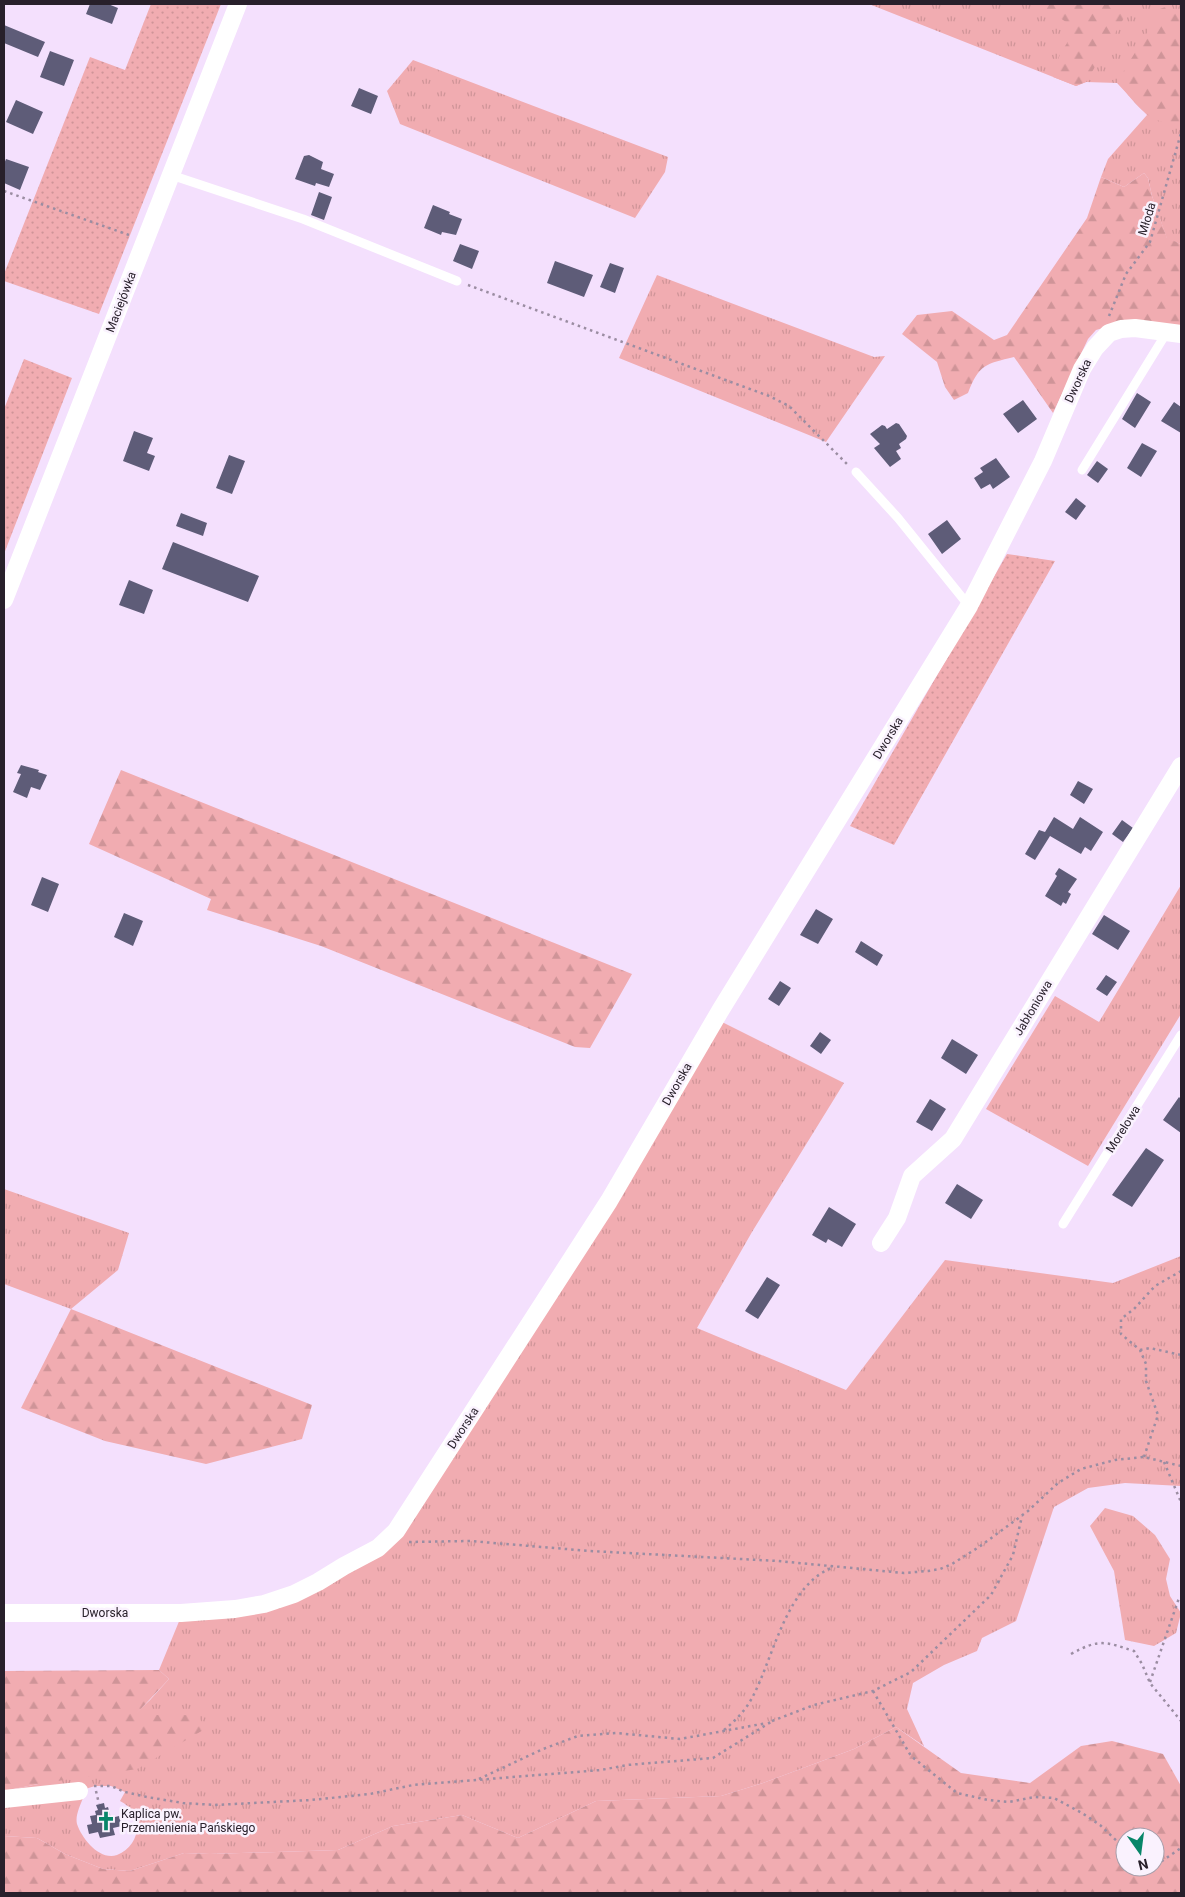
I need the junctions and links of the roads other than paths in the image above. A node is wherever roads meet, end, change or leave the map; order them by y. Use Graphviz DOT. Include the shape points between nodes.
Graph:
graph roads {
  1 [pos="238,4"];
  2 [pos="171,174"];
  3 [pos="457,281"];
  4 [pos="1174,333"];
  5 [pos="1082,470"];
  6 [pos="856,472"];
  7 [pos="4,600"];
  8 [pos="969,606"];
  9 [pos="1181,766"];
  10 [pos="1181,1034"];
  11 [pos="1064,1224"];
  12 [pos="881,1244"];
  13 [pos="4,1613"];
  14 [pos="87,1789"];
  15 [pos="4,1799"];
  1 -- 2 [label="street, Maciejówka"];
  2 -- 3 [label="lane" via="304,219"];
  2 -- 7 [label="street, Maciejówka"];
  4 -- 5 [label="lane"];
  4 -- 8 [label="street, Dworska" via="1135,328 1109,333 1095,348 1082,370 1043,461"];
  6 -- 8 [label="lane"];
  8 -- 13 [label="street, Dworska" via="720,1011 609,1201 396,1531 378,1548 318,1582 264,1604 181,1614"];
  9 -- 12 [label="street, Jabłoniowa" via="953,1139 912,1176 897,1218"];
  10 -- 11 [label="lane, Morelowa"];
  14 -- 15 [label="street"];
}
